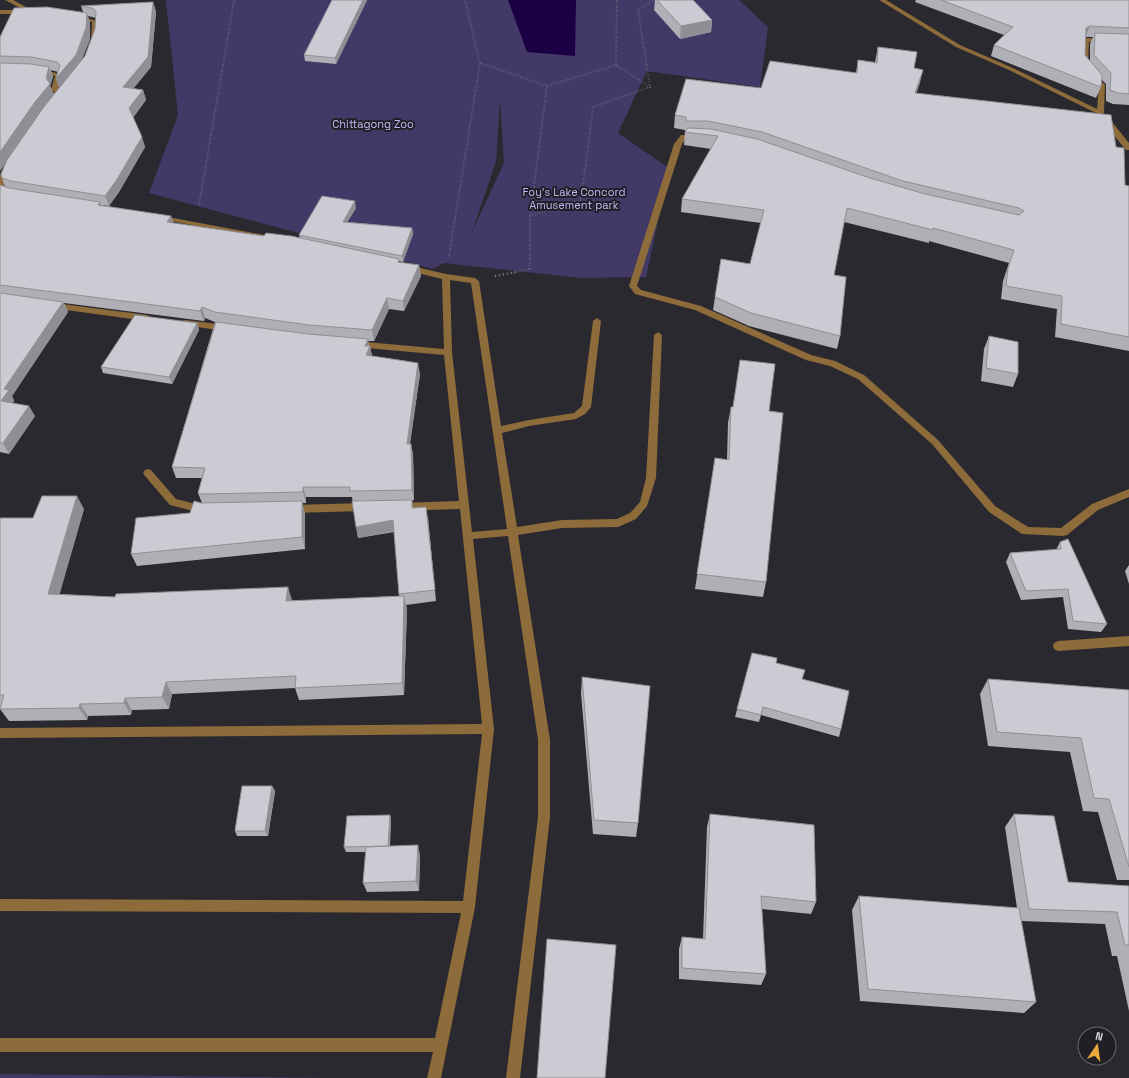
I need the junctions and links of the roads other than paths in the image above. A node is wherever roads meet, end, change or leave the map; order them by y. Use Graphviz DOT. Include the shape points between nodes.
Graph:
graph roads {
  1 [pos="8,0"];
  2 [pos="882,0"];
  3 [pos="0,12"];
  4 [pos="71,18"];
  5 [pos="1129,42"];
  6 [pos="89,52"];
  7 [pos="28,71"];
  8 [pos="61,95"];
  9 [pos="1100,113"];
  10 [pos="706,137"];
  11 [pos="1129,148"];
  12 [pos="10,164"];
  13 [pos="0,198"];
  14 [pos="150,215"];
  15 [pos="279,240"];
  16 [pos="400,266"];
  17 [pos="446,276"];
  18 [pos="48,306"];
  19 [pos="158,320"];
  20 [pos="597,321"];
  21 [pos="174,322"];
  22 [pos="237,330"];
  23 [pos="658,335"];
  24 [pos="348,343"];
  25 [pos="448,352"];
  26 [pos="497,431"];
  27 [pos="148,473"];
  28 [pos="1129,493"];
  29 [pos="465,505"];
  30 [pos="284,509"];
  31 [pos="214,510"];
  32 [pos="512,532"];
  33 [pos="468,536"];
  34 [pos="1129,641"];
  35 [pos="1058,646"];
  36 [pos="488,729"];
  37 [pos="0,733"];
  38 [pos="0,905"];
  39 [pos="469,907"];
  40 [pos="0,1044"];
  41 [pos="441,1045"];
  42 [pos="434,1078"];
  43 [pos="513,1078"];
  1 -- 3 [label="street" via="36,12"];
  2 -- 9 [label="street" via="958,46"];
  4 -- 6 [label="street" via="94,21 94,39"];
  5 -- 9 [label="street" via="1086,40 1085,66 1102,85"];
  7 -- 8 [label="street" via="59,75 54,89"];
  9 -- 11 [label="street"];
  10 -- 28 [label="street" via="684,137 678,144 633,286 638,292 698,308 809,358 832,363 861,377 935,442 992,509 1026,531 1063,532 1094,507"];
  12 -- 13 [label="street" via="0,184 2,191 18,196"];
  14 -- 15 [label="street"];
  16 -- 17 [label="street"];
  17 -- 25 [label="street"];
  17 -- 26 [label="street" via="475,281"];
  18 -- 19 [label="street"];
  20 -- 26 [label="street" via="586,406 582,412 576,416"];
  21 -- 22 [label="street"];
  23 -- 32 [label="street" via="651,478 644,503 633,516 618,522 562,524"];
  24 -- 25 [label="street"];
  25 -- 29 [label="street"];
  26 -- 32 [label="street"];
  27 -- 31 [label="street" via="173,502"];
  29 -- 30 [label="street"];
  29 -- 33 [label="street"];
  32 -- 33 [label="street"];
  32 -- 43 [label="street" via="544,740 544,816"];
  33 -- 36 [label="street"];
  34 -- 35 [label="street"];
  36 -- 37 [label="street"];
  36 -- 39 [label="street"];
  38 -- 39 [label="street"];
  39 -- 41 [label="street"];
  40 -- 41 [label="street"];
  41 -- 42 [label="street"];
}
